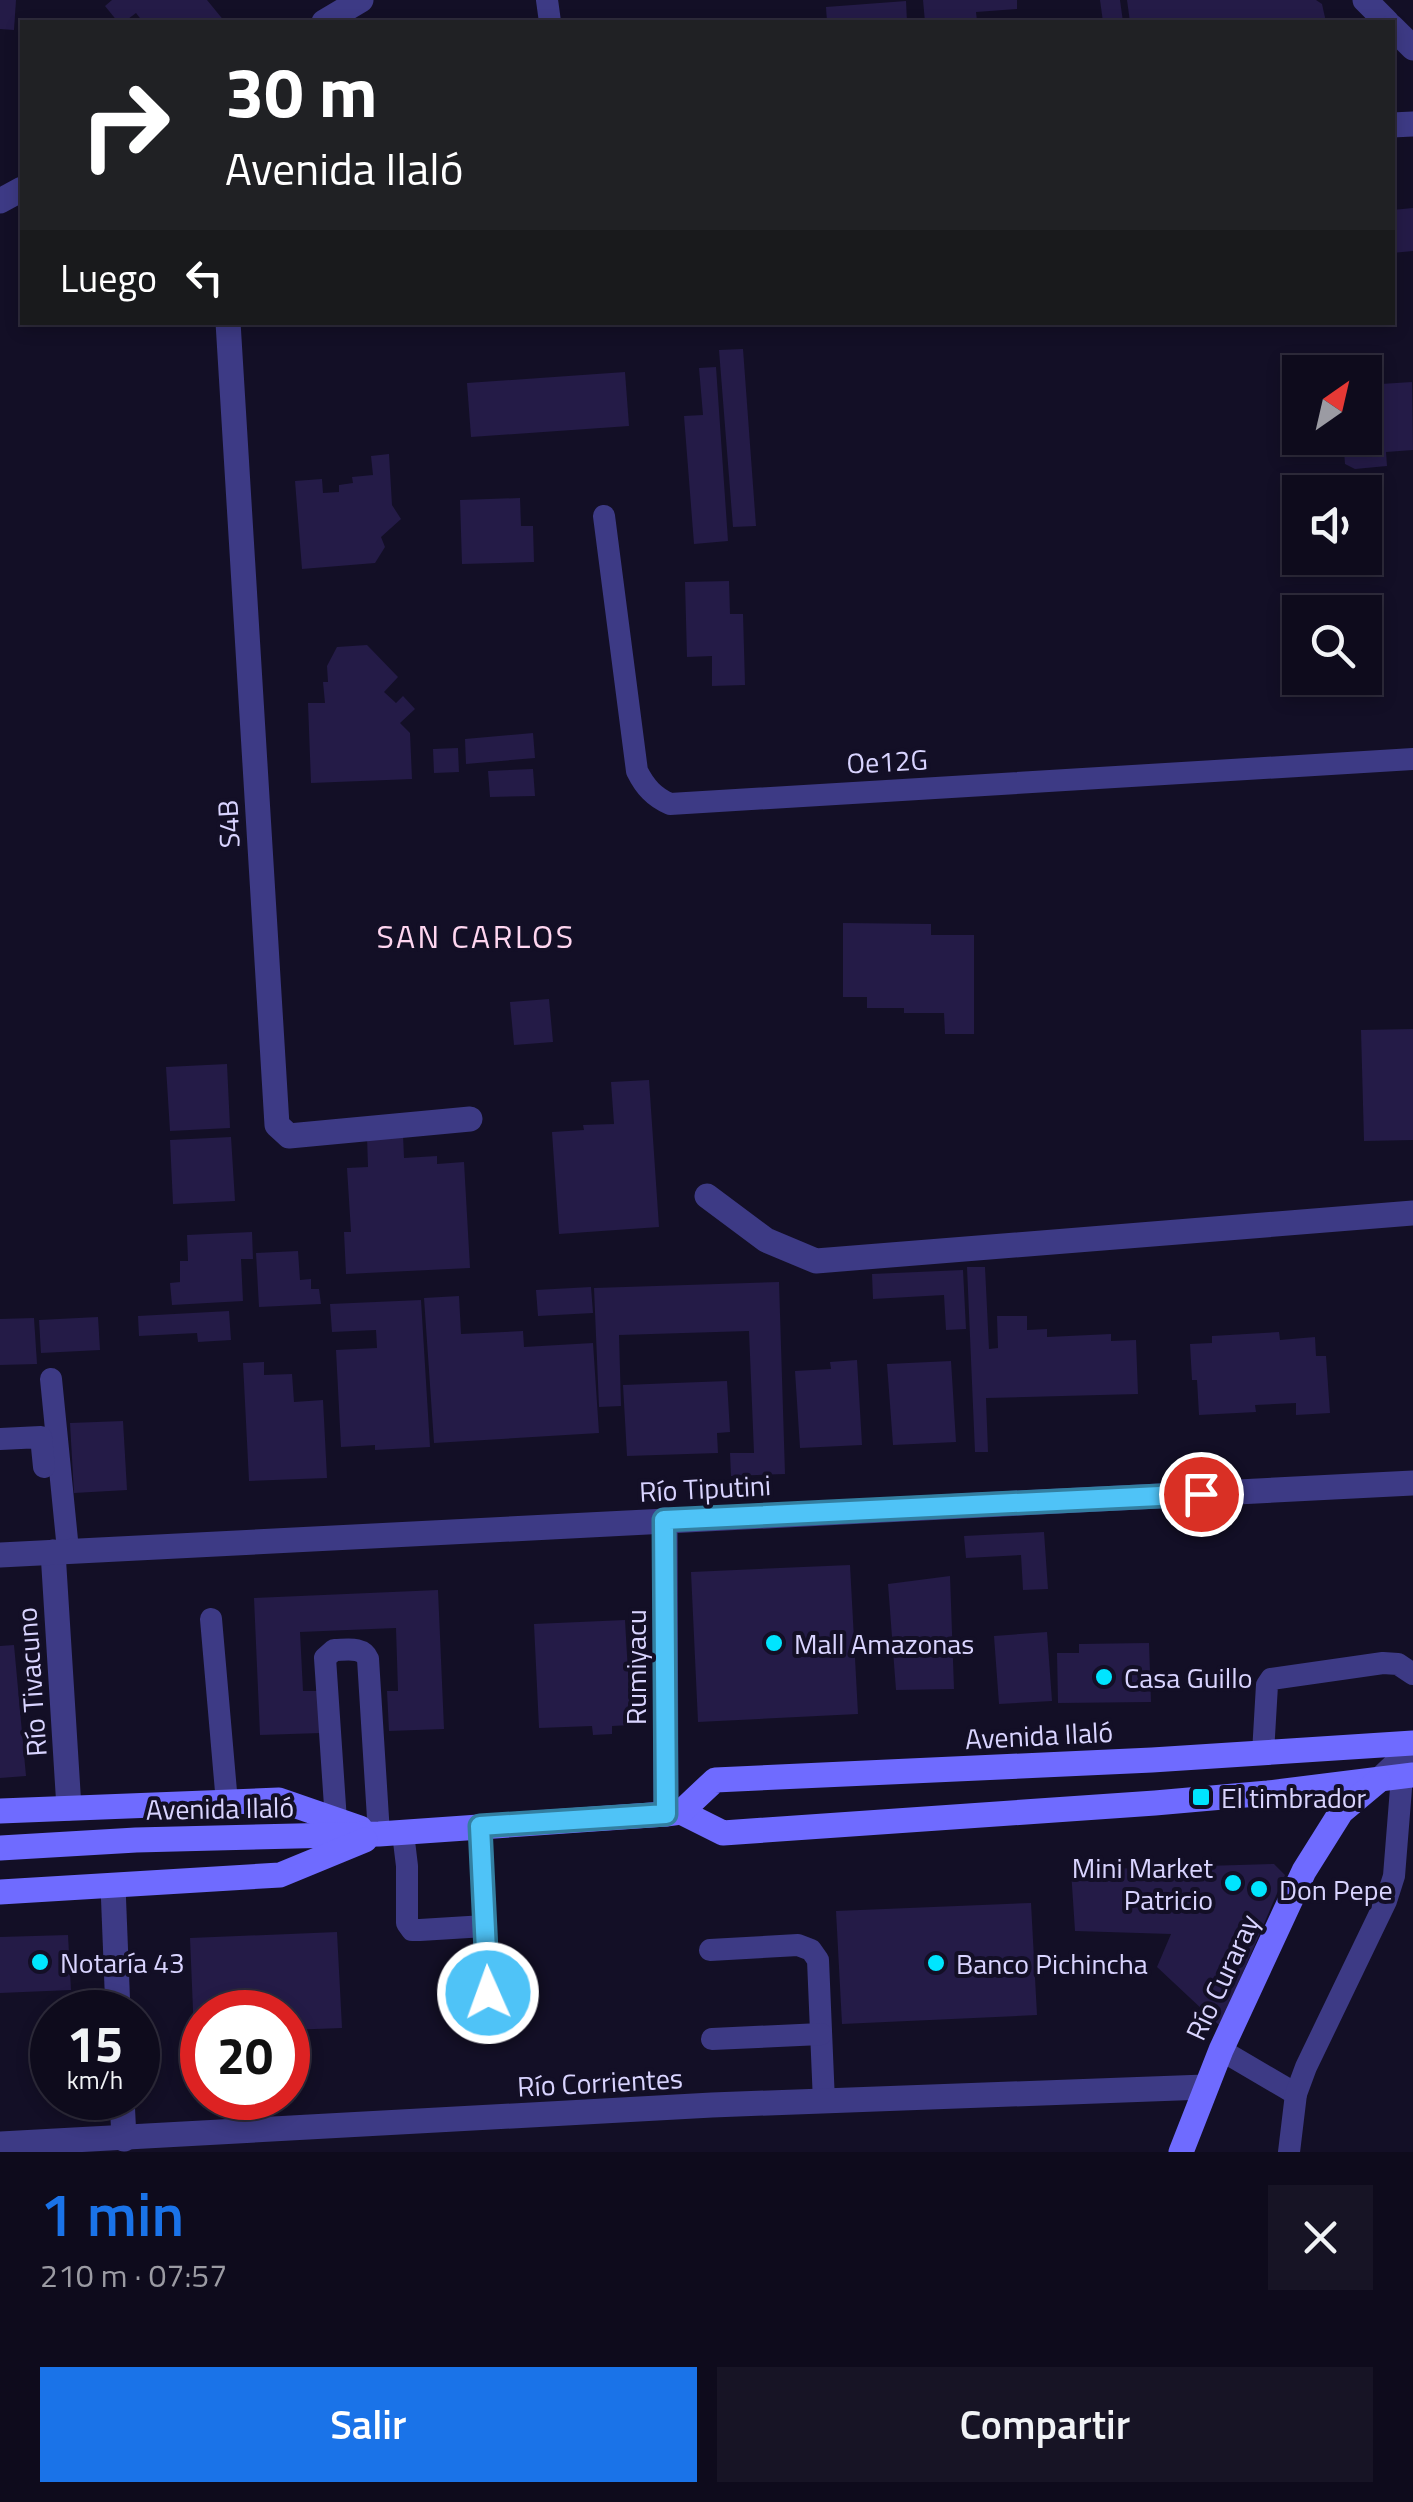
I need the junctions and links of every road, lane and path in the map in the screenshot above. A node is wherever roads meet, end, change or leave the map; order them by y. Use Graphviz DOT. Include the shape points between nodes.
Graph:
graph roads {
  1 [pos="361,0"];
  2 [pos="1365,0"];
  3 [pos="327,20"];
  4 [pos="1385,20"];
  5 [pos="1395,30"];
  6 [pos="1413,48"];
  7 [pos="228,325"];
  8 [pos="604,516"];
  9 [pos="1413,759"];
  10 [pos="470,1119"];
  11 [pos="708,1196"];
  12 [pos="1413,1213"];
  13 [pos="51,1378"];
  14 [pos="0,1439"];
  15 [pos="1413,1483"];
  16 [pos="664,1520"];
  17 [pos="61,1551"];
  18 [pos="0,1555"];
  19 [pos="211,1619"];
  20 [pos="1413,1674"];
  21 [pos="1413,1745"];
  22 [pos="1263,1753"];
  23 [pos="1398,1777"];
  24 [pos="227,1802"];
  25 [pos="69,1808"];
  26 [pos="0,1812"];
  27 [pos="673,1813"];
  28 [pos="336,1820"];
  29 [pos="480,1826"];
  30 [pos="391,1833"];
  31 [pos="0,1848"];
  32 [pos="113,1886"];
  33 [pos="0,1892"];
  34 [pos="485,1926"];
  35 [pos="710,1950"];
  36 [pos="117,1990"];
  37 [pos="488,1993"];
  38 [pos="820,2034"];
  39 [pos="712,2038"];
  40 [pos="1221,2050"];
  41 [pos="1205,2087"];
  42 [pos="1296,2094"];
  43 [pos="824,2102"];
  44 [pos="123,2120"];
  45 [pos="124,2139"];
  46 [pos="0,2144"];
  47 [pos="1181,2152"];
  48 [pos="1289,2152"];
  1 -- 3 [label="street"];
  2 -- 4 [label="street"];
  5 -- 6 [label="street"];
  7 -- 10 [label="street, S4B" via="278,1125 289,1136"];
  8 -- 9 [label="lane, Oe12G" via="638,771 670,804"];
  11 -- 12 [label="street" via="766,1240 816,1261"];
  13 -- 17 [label="lane"];
  14 -- 17 [label="lane" via="42,1437"];
  15 -- 16 [label="street, Río Tiputini"];
  16 -- 17 [label="street, Río Tiputini"];
  16 -- 27 [label="street, Rumiyacu"];
  17 -- 18 [label="street, Río Tiputini"];
  17 -- 25 [label="street, Río Tivacuno"];
  19 -- 24 [label="lane"];
  20 -- 22 [label="lane" via="1383,1662 1271,1679"];
  21 -- 22 [label="main road, Avenida Ilaló"];
  21 -- 23 [label="street, Río Curaray"];
  22 -- 27 [label="main road, Avenida Ilaló" via="715,1780"];
  23 -- 27 [label="main road, Avenida Ilaló" via="724,1834"];
  23 -- 40 [label="main road, Río Curaray" via="1341,1812 1304,1871"];
  23 -- 42 [label="lane" via="1394,1876 1386,1901"];
  24 -- 25 [label="main road"];
  24 -- 28 [label="main road" via="279,1800"];
  25 -- 26 [label="main road"];
  27 -- 29 [label="main road, Avenida Ilaló"];
  28 -- 30 [label="main road"];
  28 -- 30 [label="lane" via="326,1658 334,1650 359,1650 368,1660"];
  29 -- 30 [label="main road, Avenida Ilaló"];
  29 -- 34 [label="lane"];
  30 -- 31 [label="main road, Avenida Ilaló"];
  30 -- 32 [label="main road" via="280,1875"];
  30 -- 34 [label="lane" via="407,1866 410,1927"];
  32 -- 33 [label="main road"];
  32 -- 36 [label="street"];
  34 -- 37 [label="lane"];
  35 -- 38 [label="lane" via="811,1950 818,1960"];
  38 -- 39 [label="lane"];
  38 -- 43 [label="lane"];
  40 -- 41 [label="main road, Río Curaray"];
  40 -- 42 [label="lane"];
  41 -- 43 [label="street, Río Corrientes"];
  41 -- 47 [label="main road, Río Curaray"];
  42 -- 48 [label="lane"];
  43 -- 45 [label="street, Río Corrientes"];
  44 -- 45 [label="street"];
  45 -- 46 [label="street, Río Corrientes"];
}
